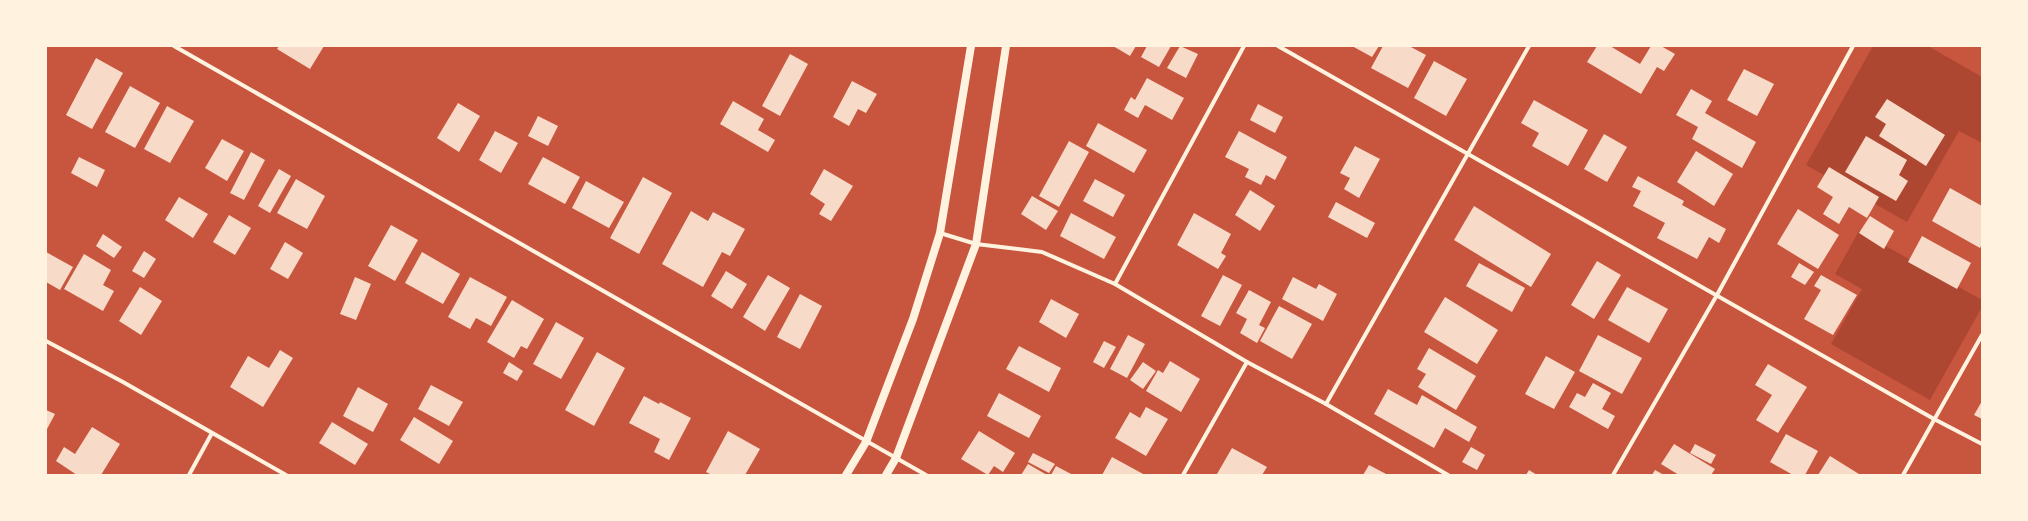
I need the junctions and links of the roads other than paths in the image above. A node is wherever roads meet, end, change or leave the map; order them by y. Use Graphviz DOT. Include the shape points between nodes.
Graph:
graph roads {
  1 [pos="174,46"];
  2 [pos="971,46"];
  3 [pos="1006,46"];
  4 [pos="1244,46"];
  5 [pos="1278,46"];
  6 [pos="1529,46"];
  7 [pos="1853,46"];
  8 [pos="1467,155"];
  9 [pos="940,233"];
  10 [pos="976,244"];
  11 [pos="1115,284"];
  12 [pos="1717,295"];
  13 [pos="1982,335"];
  14 [pos="46,341"];
  15 [pos="1246,362"];
  16 [pos="1326,404"];
  17 [pos="1934,419"];
  18 [pos="212,433"];
  19 [pos="866,442"];
  20 [pos="1982,444"];
  21 [pos="896,458"];
  22 [pos="189,475"];
  23 [pos="286,475"];
  24 [pos="846,475"];
  25 [pos="886,475"];
  26 [pos="926,475"];
  27 [pos="1183,475"];
  28 [pos="1448,475"];
  29 [pos="1613,475"];
  30 [pos="1903,475"];
  1 -- 19 [label="street"];
  2 -- 9 [label="main road"];
  3 -- 10 [label="main road"];
  4 -- 11 [label="street"];
  5 -- 8 [label="street"];
  6 -- 8 [label="street"];
  7 -- 12 [label="street"];
  8 -- 12 [label="street"];
  8 -- 16 [label="street"];
  9 -- 10 [label="street"];
  9 -- 19 [label="main road" via="913,319"];
  10 -- 11 [label="street" via="1042,252"];
  10 -- 21 [label="main road"];
  11 -- 15 [label="street"];
  12 -- 17 [label="street"];
  12 -- 29 [label="street"];
  13 -- 17 [label="street"];
  14 -- 18 [label="street"];
  15 -- 16 [label="street"];
  15 -- 27 [label="street"];
  16 -- 28 [label="street"];
  17 -- 20 [label="street"];
  17 -- 30 [label="street"];
  18 -- 22 [label="street"];
  18 -- 23 [label="street"];
  19 -- 21 [label="street"];
  19 -- 24 [label="main road"];
  21 -- 25 [label="main road"];
  21 -- 26 [label="street"];
}
